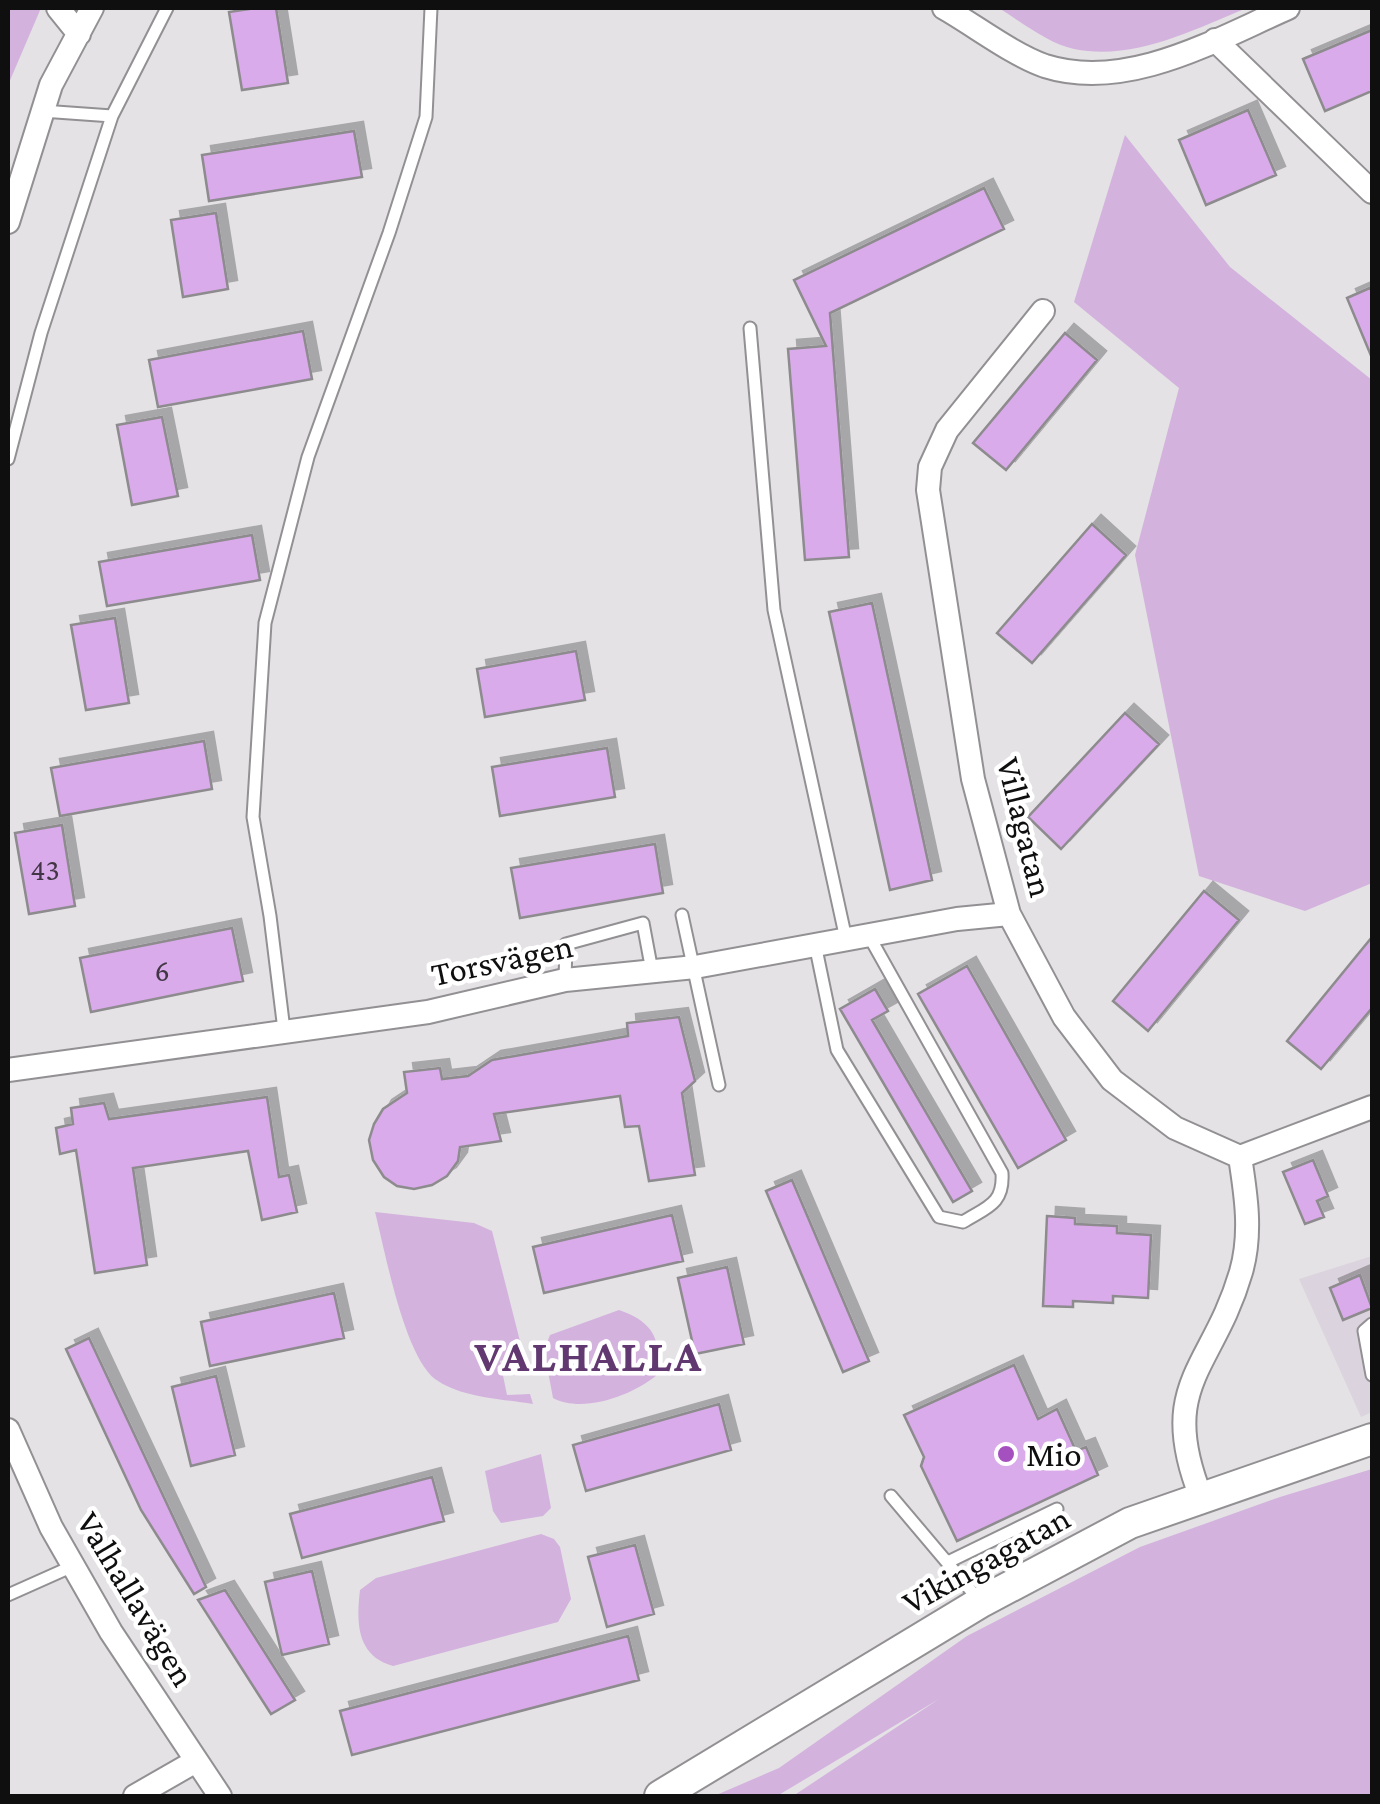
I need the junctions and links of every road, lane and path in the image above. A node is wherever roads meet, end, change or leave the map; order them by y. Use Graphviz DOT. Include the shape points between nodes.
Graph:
graph roads {
  1 [pos="58,8"];
  2 [pos="92,8"];
  3 [pos="167,8"];
  4 [pos="431,8"];
  5 [pos="944,8"];
  6 [pos="1288,8"];
  7 [pos="79,34"];
  8 [pos="1215,40"];
  9 [pos="42,112"];
  10 [pos="112,116"];
  11 [pos="1372,192"];
  12 [pos="8,222"];
  13 [pos="1042,311"];
  14 [pos="750,328"];
  15 [pos="8,459"];
  16 [pos="682,914"];
  17 [pos="1009,914"];
  18 [pos="857,937"];
  19 [pos="815,944"];
  20 [pos="695,967"];
  21 [pos="652,972"];
  22 [pos="564,980"];
  23 [pos="284,1030"];
  24 [pos="8,1070"];
  25 [pos="719,1086"];
  26 [pos="1372,1108"];
  27 [pos="1240,1157"];
  28 [pos="1372,1324"];
  29 [pos="1372,1375"];
  30 [pos="8,1430"];
  31 [pos="1372,1439"];
  32 [pos="891,1496"];
  33 [pos="1201,1498"];
  34 [pos="1057,1509"];
  35 [pos="948,1562"];
  36 [pos="73,1566"];
  37 [pos="8,1595"];
  38 [pos="981,1602"];
  39 [pos="196,1761"];
  40 [pos="135,1796"];
  41 [pos="220,1796"];
  42 [pos="660,1796"];
  1 -- 7 [label="street"];
  2 -- 7 [label="street"];
  3 -- 10 [label="lane"];
  4 -- 23 [label="lane" via="426,116 308,457 265,623 254,817"];
  5 -- 8 [label="street" via="1057,69 1106,73"];
  6 -- 8 [label="street"];
  7 -- 9 [label="street"];
  8 -- 11 [label="street"];
  9 -- 10 [label="lane"];
  9 -- 12 [label="street"];
  10 -- 15 [label="lane"];
  13 -- 17 [label="street, Villagatan" via="947,430 930,466 928,490 973,778"];
  14 -- 18 [label="lane" via="774,610"];
  16 -- 20 [label="lane"];
  17 -- 18 [label="street, Torsvägen"];
  17 -- 27 [label="street, Villagatan" via="1064,1017 1112,1080 1175,1128"];
  18 -- 19 [label="street, Torsvägen"];
  18 -- 19 [label="lane" via="1002,1173 997,1201 964,1222 940,1217 836,1050"];
  19 -- 20 [label="street, Torsvägen"];
  20 -- 21 [label="street, Torsvägen"];
  20 -- 25 [label="lane"];
  21 -- 22 [label="street, Torsvägen"];
  21 -- 22 [label="lane" via="644,924 566,944"];
  22 -- 23 [label="street, Torsvägen" via="428,1012"];
  23 -- 24 [label="street, Torsvägen"];
  26 -- 27 [label="street"];
  27 -- 33 [label="street" via="1247,1218 1242,1268 1184,1410 1184,1452"];
  28 -- 29 [label="lane" via="1364,1330"];
  30 -- 36 [label="street, Valhallavägen"];
  31 -- 33 [label="street, Vikingagatan"];
  32 -- 35 [label="lane"];
  33 -- 38 [label="street, Vikingagatan" via="1130,1523"];
  34 -- 35 [label="lane"];
  35 -- 38 [label="lane"];
  36 -- 37 [label="lane"];
  36 -- 39 [label="street, Valhallavägen"];
  38 -- 42 [label="street, Vikingagatan"];
  39 -- 40 [label="street"];
  39 -- 41 [label="street, Valhallavägen"];
}
